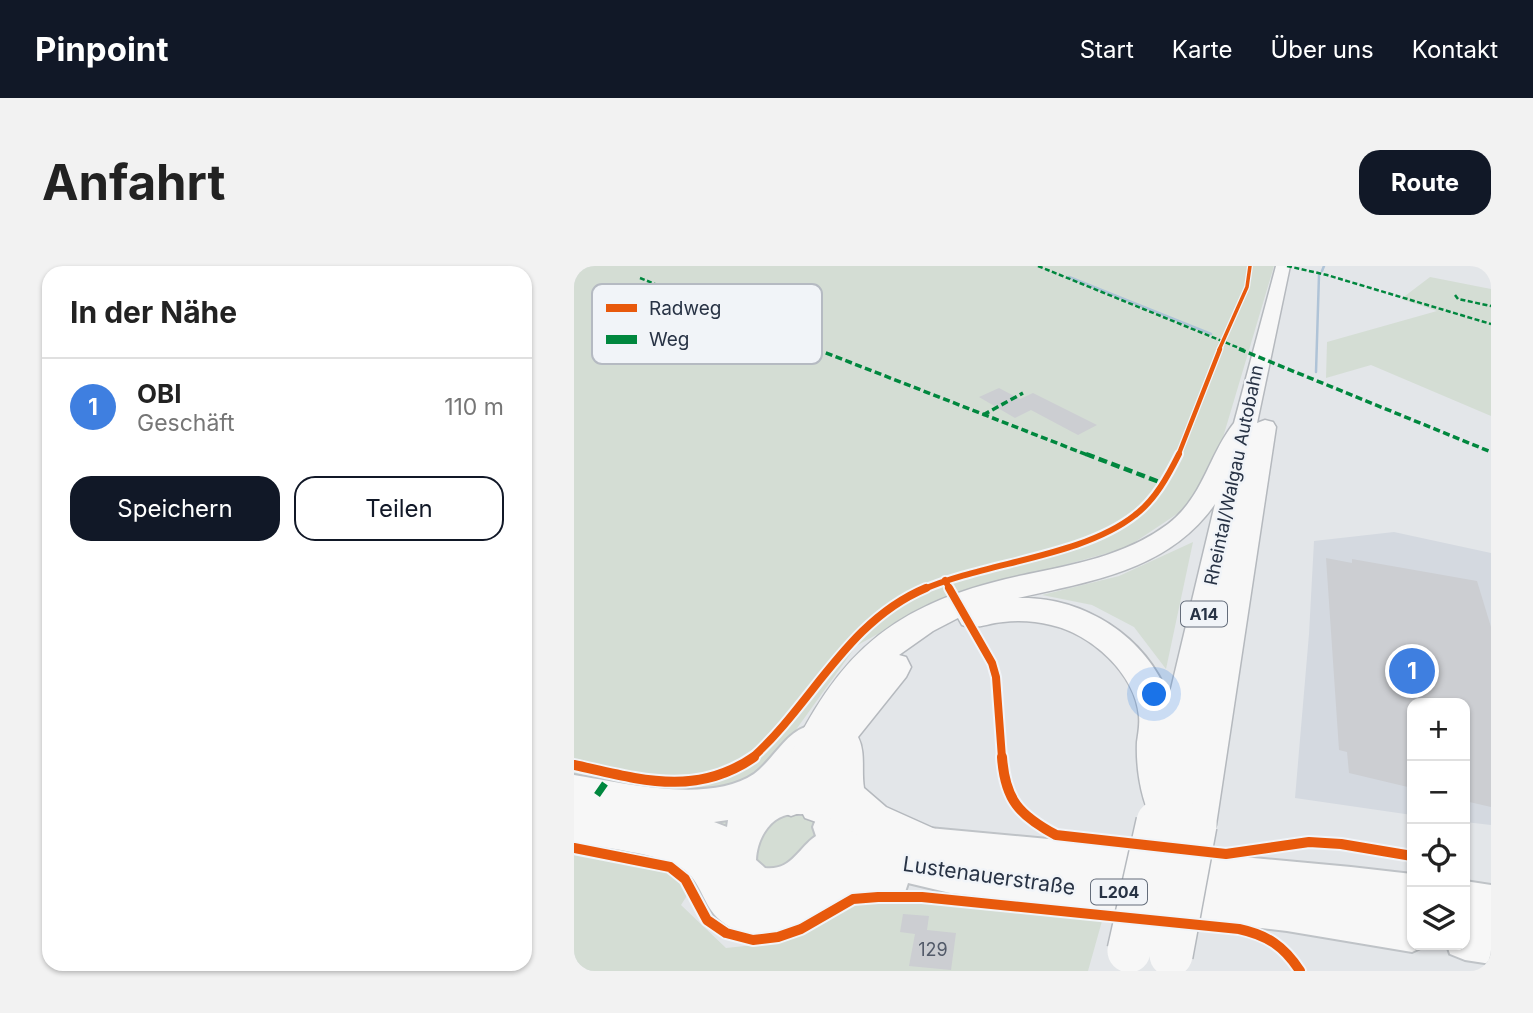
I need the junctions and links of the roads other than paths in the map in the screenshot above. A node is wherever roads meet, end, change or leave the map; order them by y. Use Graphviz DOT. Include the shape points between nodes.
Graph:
graph roads {
  1 [pos="1283,266"];
  2 [pos="1297,266"];
  3 [pos="1268,359"];
  4 [pos="1244,426"];
  5 [pos="962,613"];
  6 [pos="837,722"];
  7 [pos="574,792"];
  8 [pos="800,810"];
  9 [pos="1172,816"];
  10 [pos="647,821"];
  11 [pos="574,824"];
  12 [pos="920,844"];
  13 [pos="737,862"];
  14 [pos="816,866"];
  15 [pos="950,874"];
  16 [pos="1407,893"];
  17 [pos="1491,896"];
  18 [pos="1470,899"];
  19 [pos="1470,901"];
  20 [pos="1491,905"];
  21 [pos="1407,929"];
  22 [pos="1470,940"];
  23 [pos="1491,943"];
  24 [pos="1153,964"];
  1 -- 3 [label="highway, Rheintal/Walgau Autobahn / A14"];
  2 -- 3 [label="highway, Rheintal/Walgau Autobahn / A14"];
  3 -- 4 [label="highway, Rheintal/Walgau Autobahn / A14"];
  3 -- 9 [label="highway, Rheintal/Walgau Autobahn / A14"];
  4 -- 5 [label="highway" via="1232,439 1209,494 1180,528 1156,544 1094,571"];
  4 -- 9 [label="highway, Rheintal/Walgau Autobahn / A14"];
  5 -- 6 [label="highway" via="916,626 882,650 854,678"];
  5 -- 9 [label="highway" via="1027,610 1056,614 1085,624 1128,656 1146,682 1156,712 1156,750"];
  6 -- 8 [label="highway" via="824,771"];
  6 -- 10 [label="main road, L204" via="807,738 789,765 755,793"];
  6 -- 12 [label="highway" via="842,789 854,808 874,824"];
  7 -- 10 [label="main road, Lustenauerstraße / L204"];
  8 -- 10 [label="main road, Lustenauerstraße / L204" via="725,820 676,814"];
  8 -- 12 [label="main road, Lustenauerstraße / L204" via="848,836"];
  8 -- 13 [label="main road" via="741,835"];
  8 -- 14 [label="main road" via="830,843"];
  9 -- 24 [label="highway, Rheintal/Walgau Autobahn / A14, bridge"];
  10 -- 11 [label="main road, Lustenauerstraße / L204"];
  10 -- 13 [label="main road, Lustenauerstraße / L204" via="718,842"];
  10 -- 15 [label="main road, L204" via="705,863 732,905 756,917 784,914 861,878"];
  12 -- 16 [label="main road, Lustenauerstraße / L204"];
  13 -- 14 [label="main road, Lustenauerstraße" via="748,880 769,888 794,883"];
  14 -- 15 [label="main road, Lustenauerstraße / L204" via="837,861 919,864"];
  15 -- 21 [label="main road, Lustenauerstraße / L204" via="1287,911"];
  17 -- 18 [label="main road"];
  19 -- 20 [label="main road"];
  22 -- 23 [label="main road"];
}
